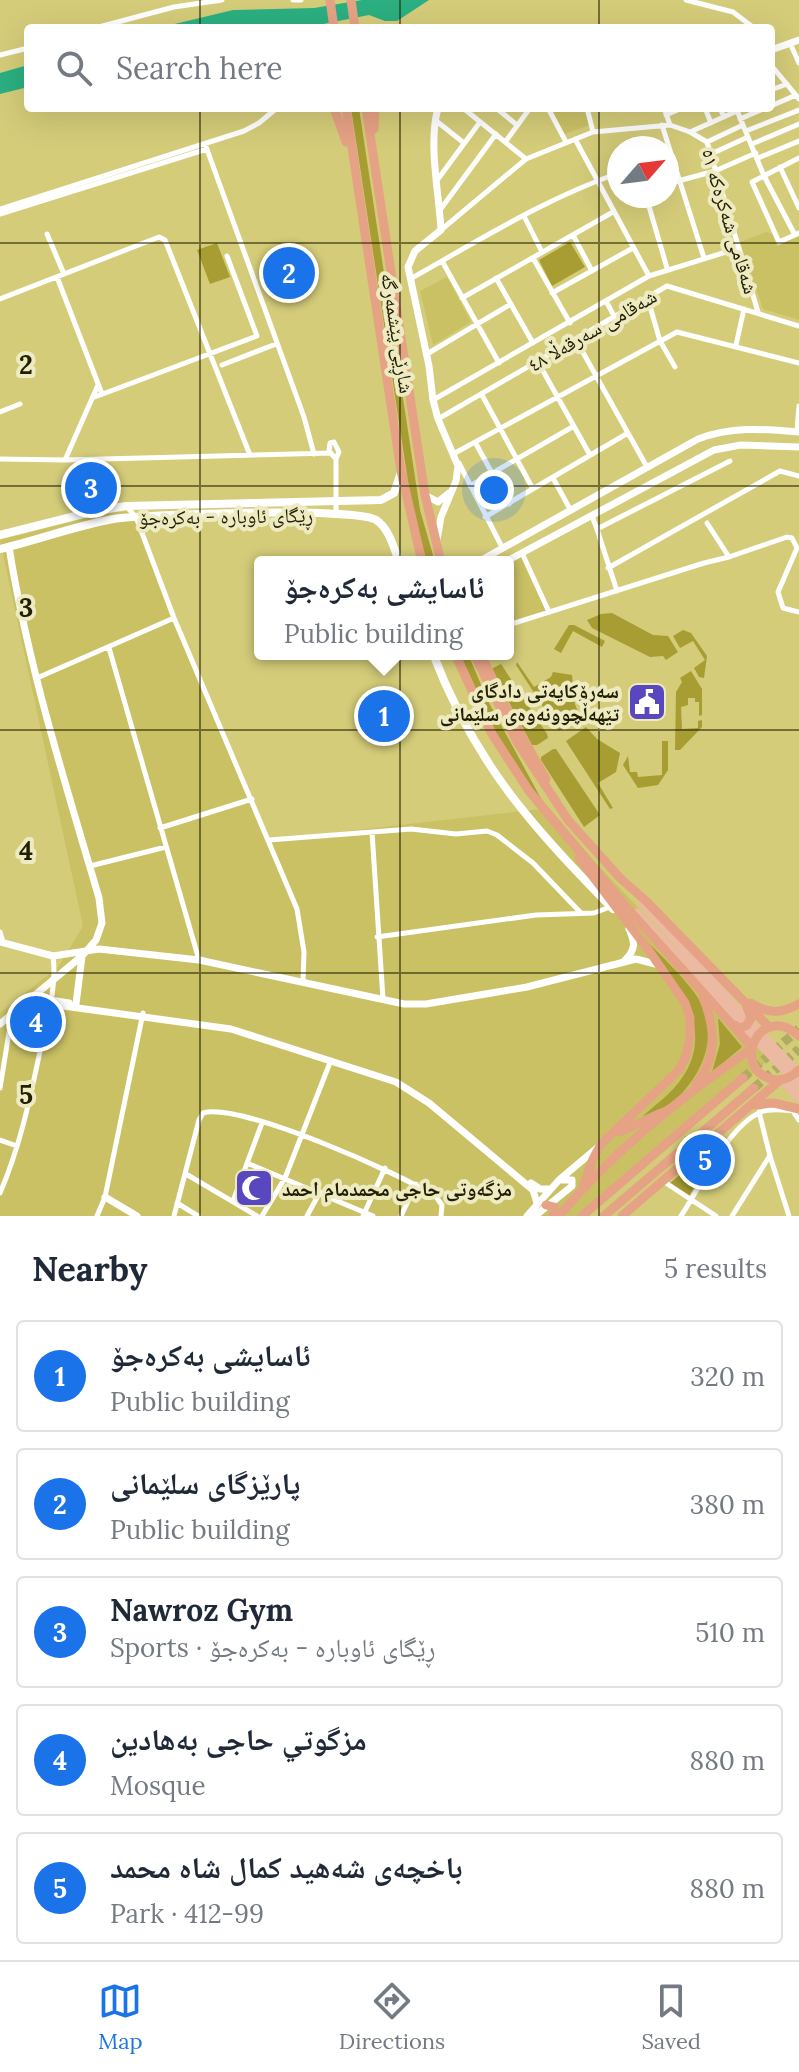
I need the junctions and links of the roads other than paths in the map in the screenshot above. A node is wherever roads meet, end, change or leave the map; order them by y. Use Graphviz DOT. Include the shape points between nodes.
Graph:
graph roads {
  1 [pos="222,0"];
  2 [pos="293,0"];
  3 [pos="301,0"];
  4 [pos="329,0"];
  5 [pos="336,0"];
  6 [pos="351,0"];
  7 [pos="686,0"];
  8 [pos="110,24"];
  9 [pos="333,24"];
  10 [pos="354,24"];
  11 [pos="749,24"];
  12 [pos="799,40"];
  13 [pos="775,42"];
  14 [pos="786,44"];
  15 [pos="775,48"];
  16 [pos="24,49"];
  17 [pos="0,55"];
  18 [pos="799,63"];
  19 [pos="775,70"];
  20 [pos="787,84"];
  21 [pos="775,88"];
  22 [pos="797,97"];
  23 [pos="775,105"];
  24 [pos="799,110"];
  25 [pos="272,112"];
  26 [pos="335,112"];
  27 [pos="347,112"];
  28 [pos="367,112"];
  29 [pos="375,112"];
  30 [pos="437,112"];
  31 [pos="468,112"];
  32 [pos="506,112"];
  33 [pos="527,112"];
  34 [pos="550,112"];
  35 [pos="588,112"];
  36 [pos="665,112"];
  37 [pos="707,112"];
  38 [pos="722,112"];
  39 [pos="733,112"];
  40 [pos="737,112"];
  41 [pos="761,112"];
  42 [pos="724,117"];
  43 [pos="435,120"];
  44 [pos="480,122"];
  45 [pos="711,123"];
  46 [pos="799,124"];
  47 [pos="517,125"];
  48 [pos="666,125"];
  49 [pos="744,128"];
  50 [pos="593,132"];
  51 [pos="690,132"];
  52 [pos="496,134"];
  53 [pos="575,139"];
  54 [pos="506,141"];
  55 [pos="799,141"];
  56 [pos="566,142"];
  57 [pos="707,142"];
  58 [pos="464,143"];
  59 [pos="752,145"];
  60 [pos="206,146"];
  61 [pos="711,154"];
  62 [pos="757,155"];
  63 [pos="799,158"];
  64 [pos="526,159"];
  65 [pos="780,167"];
  66 [pos="375,169"];
  67 [pos="356,171"];
  68 [pos="715,171"];
  69 [pos="764,176"];
  70 [pos="607,177"];
  71 [pos="438,179"];
  72 [pos="680,180"];
  73 [pos="596,181"];
  74 [pos="650,208"];
  75 [pos="799,208"];
  76 [pos="440,211"];
  77 [pos="0,212"];
  78 [pos="613,212"];
  79 [pos="524,216"];
  80 [pos="441,230"];
  81 [pos="47,234"];
  82 [pos="797,234"];
  83 [pos="573,235"];
  84 [pos="633,248"];
  85 [pos="739,248"];
  86 [pos="542,252"];
  87 [pos="227,256"];
  88 [pos="533,258"];
  89 [pos="704,258"];
  90 [pos="442,261"];
  91 [pos="667,268"];
  92 [pos="592,271"];
  93 [pos="64,274"];
  94 [pos="649,276"];
  95 [pos="57,277"];
  96 [pos="496,278"];
  97 [pos="410,279"];
  98 [pos="552,293"];
  99 [pos="647,296"];
  100 [pos="462,298"];
  101 [pos="0,299"];
  102 [pos="606,301"];
  103 [pos="511,304"];
  104 [pos="744,309"];
  105 [pos="758,312"];
  106 [pos="614,316"];
  107 [pos="570,323"];
  108 [pos="478,325"];
  109 [pos="799,326"];
  110 [pos="576,340"];
  111 [pos="660,341"];
  112 [pos="533,343"];
  113 [pos="276,344"];
  114 [pos="736,345"];
  115 [pos="210,354"];
  116 [pos="427,354"];
  117 [pos="538,362"];
  118 [pos="499,363"];
  119 [pos="799,363"];
  120 [pos="222,365"];
  121 [pos="675,367"];
  122 [pos="596,376"];
  123 [pos="98,384"];
  124 [pos="102,394"];
  125 [pos="482,395"];
  126 [pos="558,397"];
  127 [pos="92,398"];
  128 [pos="433,400"];
  129 [pos="20,404"];
  130 [pos="799,406"];
  131 [pos="0,412"];
  132 [pos="438,419"];
  133 [pos="574,426"];
  134 [pos="501,428"];
  135 [pos="798,432"];
  136 [pos="628,433"];
  137 [pos="475,442"];
  138 [pos="799,447"];
  139 [pos="331,453"];
  140 [pos="314,454"];
  141 [pos="250,455"];
  142 [pos="590,455"];
  143 [pos="456,456"];
  144 [pos="0,459"];
  145 [pos="336,459"];
  146 [pos="517,459"];
  147 [pos="65,460"];
  148 [pos="730,461"];
  149 [pos="647,467"];
  150 [pos="401,471"];
  151 [pos="492,473"];
  152 [pos="799,476"];
  153 [pos="553,478"];
  154 [pos="468,483"];
  155 [pos="455,484"];
  156 [pos="533,489"];
  157 [pos="425,495"];
  158 [pos="336,500"];
  159 [pos="509,504"];
  160 [pos="152,505"];
  161 [pos="122,507"];
  162 [pos="571,511"];
  163 [pos="336,514"];
  164 [pos="155,516"];
  165 [pos="592,516"];
  166 [pos="136,517"];
  167 [pos="485,517"];
  168 [pos="119,518"];
  169 [pos="707,523"];
  170 [pos="597,529"];
  171 [pos="0,535"];
  172 [pos="796,537"];
  173 [pos="436,545"];
  174 [pos="4,548"];
  175 [pos="503,549"];
  176 [pos="522,553"];
  177 [pos="397,556"];
  178 [pos="421,556"];
  179 [pos="440,556"];
  180 [pos="495,556"];
  181 [pos="514,557"];
  182 [pos="729,557"];
  183 [pos="608,568"];
  184 [pos="617,591"];
  185 [pos="549,612"];
  186 [pos="799,612"];
  187 [pos="174,618"];
  188 [pos="514,623"];
  189 [pos="109,648"];
  190 [pos="436,660"];
  191 [pos="457,660"];
  192 [pos="477,660"];
  193 [pos="484,660"];
  194 [pos="37,678"];
  195 [pos="252,799"];
  196 [pos="554,801"];
  197 [pos="541,807"];
  198 [pos="160,828"];
  199 [pos="372,832"];
  200 [pos="269,840"];
  201 [pos="166,847"];
  202 [pos="592,865"];
  203 [pos="90,866"];
  204 [pos="611,906"];
  205 [pos="581,913"];
  206 [pos="626,922"];
  207 [pos="0,932"];
  208 [pos="377,937"];
  209 [pos="1,942"];
  210 [pos="88,949"];
  211 [pos="53,956"];
  212 [pos="82,956"];
  213 [pos="199,960"];
  214 [pos="623,961"];
  215 [pos="660,966"];
  216 [pos="56,975"];
  217 [pos="303,982"];
  218 [pos="700,990"];
  219 [pos="29,999"];
  220 [pos="383,1000"];
  221 [pos="50,1002"];
  222 [pos="76,1004"];
  223 [pos="799,1005"];
  224 [pos="734,1010"];
  225 [pos="12,1014"];
  226 [pos="143,1015"];
  227 [pos="0,1024"];
  228 [pos="772,1027"];
  229 [pos="799,1036"];
  230 [pos="752,1048"];
  231 [pos="331,1060"];
  232 [pos="2,1069"];
  233 [pos="799,1072"];
  234 [pos="743,1078"];
  235 [pos="781,1080"];
  236 [pos="799,1085"];
  237 [pos="0,1088"];
  238 [pos="754,1088"];
  239 [pos="799,1098"];
  240 [pos="430,1102"];
  241 [pos="675,1105"];
  242 [pos="756,1109"];
  243 [pos="799,1109"];
  244 [pos="799,1120"];
  245 [pos="262,1123"];
  246 [pos="303,1136"];
  247 [pos="0,1140"];
  248 [pos="605,1141"];
  249 [pos="17,1146"];
  250 [pos="770,1156"];
  251 [pos="247,1163"];
  252 [pos="385,1168"];
  253 [pos="186,1174"];
  254 [pos="285,1178"];
  255 [pos="559,1180"];
  256 [pos="663,1181"];
  257 [pos="416,1184"];
  258 [pos="583,1187"];
  259 [pos="550,1189"];
  260 [pos="320,1192"];
  261 [pos="0,1193"];
  262 [pos="105,1197"];
  263 [pos="692,1200"];
  264 [pos="233,1201"];
  265 [pos="177,1203"];
  266 [pos="542,1204"];
  267 [pos="786,1207"];
  268 [pos="626,1213"];
  269 [pos="364,1214"];
  270 [pos="255,1215"];
  271 [pos="97,1216"];
  272 [pos="137,1216"];
  273 [pos="174,1216"];
  274 [pos="198,1216"];
  275 [pos="307,1216"];
  276 [pos="373,1216"];
  277 [pos="401,1216"];
  278 [pos="441,1216"];
  279 [pos="527,1216"];
  280 [pos="535,1216"];
  281 [pos="556,1216"];
  282 [pos="582,1216"];
  283 [pos="604,1216"];
  284 [pos="681,1216"];
  285 [pos="716,1216"];
  286 [pos="732,1216"];
  287 [pos="779,1216"];
  288 [pos="789,1216"];
  1 -- 8 [label="street"];
  2 -- 3 [label="street"];
  4 -- 5 [label="highway"];
  4 -- 9 [label="highway"];
  6 -- 10 [label="highway"];
  7 -- 11 [label="street" via="733,12"];
  12 -- 14 [label="street"];
  13 -- 14 [label="street"];
  14 -- 15 [label="street"];
  14 -- 18 [label="street"];
  16 -- 17 [label="street"];
  19 -- 20 [label="street"];
  20 -- 21 [label="street"];
  20 -- 22 [label="street"];
  22 -- 23 [label="street"];
  24 -- 49 [label="street"];
  25 -- 60 [label="street" via="252,127"];
  26 -- 67 [label="highway"];
  27 -- 67 [label="highway, شاڕێی پێشمەرگە"];
  28 -- 66 [label="highway, شاڕێی پێشمەرگە"];
  29 -- 66 [label="highway"];
  30 -- 43 [label="street"];
  31 -- 44 [label="street"];
  32 -- 47 [label="street"];
  33 -- 47 [label="street"];
  34 -- 56 [label="street"];
  35 -- 50 [label="street"];
  36 -- 48 [label="street"];
  37 -- 45 [label="street"];
  38 -- 42 [label="street"];
  39 -- 42 [label="street"];
  40 -- 49 [label="street"];
  41 -- 49 [label="street"];
  42 -- 45 [label="street"];
  43 -- 58 [label="street"];
  43 -- 71 [label="street"];
  44 -- 52 [label="street"];
  44 -- 58 [label="street"];
  45 -- 51 [label="street"];
  46 -- 59 [label="street"];
  47 -- 54 [label="street"];
  48 -- 50 [label="street, شەقامی شەکرەکە ٥١"];
  48 -- 51 [label="street, شەقامی شەکرەکە ٥١"];
  48 -- 72 [label="street"];
  49 -- 57 [label="street"];
  49 -- 59 [label="street"];
  49 -- 61 [label="street"];
  50 -- 53 [label="street, شەقامی شەکرەکە ٥١"];
  51 -- 57 [label="street, شەقامی شەکرەکە ٥١"];
  52 -- 54 [label="street"];
  52 -- 76 [label="street"];
  53 -- 56 [label="street, شەقامی شەکرەکە ٥١"];
  53 -- 73 [label="street"];
  54 -- 64 [label="street"];
  55 -- 62 [label="street"];
  56 -- 64 [label="street, شەقامی شەکرەکە ٥١"];
  57 -- 61 [label="street, شەقامی شەکرەکە ٥١"];
  58 -- 71 [label="street"];
  59 -- 62 [label="street"];
  60 -- 77 [label="street"];
  60 -- 113 [label="street"];
  61 -- 68 [label="street, شەقامی شەکرەکە ٥١"];
  62 -- 68 [label="street"];
  62 -- 69 [label="street"];
  63 -- 65 [label="street"];
  64 -- 80 [label="street, شەقامی شەکرەکە ٥١"];
  65 -- 69 [label="street"];
  65 -- 75 [label="street"];
  66 -- 157 [label="highway, شاڕێی پێشمەرگە"];
  67 -- 150 [label="highway, شاڕێی پێشمەرگە"];
  68 -- 72 [label="street"];
  68 -- 85 [label="street, شەقامی شەکرەکە ٥١"];
  69 -- 82 [label="street"];
  69 -- 82 [label="street" via="752,182 779,242"];
  70 -- 73 [label="street"];
  71 -- 76 [label="street"];
  72 -- 89 [label="street"];
  73 -- 78 [label="street"];
  73 -- 79 [label="street"];
  74 -- 91 [label="street"];
  76 -- 80 [label="street"];
  78 -- 83 [label="street"];
  78 -- 84 [label="street"];
  79 -- 86 [label="street"];
  79 -- 90 [label="street"];
  80 -- 97 [label="street" via="410,258"];
  81 -- 93 [label="street"];
  83 -- 86 [label="street"];
  83 -- 92 [label="street"];
  84 -- 92 [label="street"];
  84 -- 94 [label="street"];
  85 -- 89 [label="street"];
  85 -- 105 [label="street, شەقامی شەکرەکە ٥١"];
  86 -- 88 [label="street"];
  87 -- 115 [label="street" via="257,336"];
  88 -- 96 [label="street"];
  88 -- 98 [label="street"];
  89 -- 91 [label="street"];
  90 -- 97 [label="street"];
  90 -- 100 [label="street"];
  91 -- 94 [label="street"];
  92 -- 98 [label="street"];
  93 -- 95 [label="street"];
  93 -- 115 [label="street" via="159,237 165,240"];
  94 -- 102 [label="street"];
  95 -- 101 [label="street"];
  95 -- 123 [label="street"];
  96 -- 100 [label="street"];
  96 -- 103 [label="street"];
  97 -- 116 [label="street"];
  98 -- 107 [label="street"];
  99 -- 104 [label="street, شەقامی سەرقەڵا ٤٨" via="673,286"];
  99 -- 106 [label="street, شەقامی سەرقەڵا ٤٨"];
  99 -- 111 [label="street"];
  100 -- 108 [label="street"];
  102 -- 106 [label="street"];
  102 -- 107 [label="street"];
  103 -- 108 [label="street"];
  103 -- 112 [label="street"];
  104 -- 105 [label="street, شەقامی سەرقەڵا ٤٨"];
  104 -- 114 [label="street"];
  105 -- 109 [label="street, شەقامی سەرقەڵا ٤٨"];
  106 -- 110 [label="street, شەقامی سەرقەڵا ٤٨"];
  107 -- 112 [label="street"];
  108 -- 116 [label="street"];
  108 -- 118 [label="street"];
  110 -- 117 [label="street, شەقامی سەرقەڵا ٤٨"];
  110 -- 122 [label="street"];
  111 -- 114 [label="street" via="677,332"];
  111 -- 121 [label="street"];
  111 -- 122 [label="street"];
  112 -- 118 [label="street"];
  113 -- 120 [label="street"];
  113 -- 140 [label="street"];
  114 -- 119 [label="street"];
  115 -- 124 [label="street"];
  115 -- 141 [label="street"];
  116 -- 128 [label="street"];
  117 -- 125 [label="street, شەقامی سەرقەڵا ٤٨"];
  117 -- 126 [label="street"];
  118 -- 128 [label="street"];
  122 -- 126 [label="street"];
  122 -- 136 [label="street"];
  123 -- 124 [label="street"];
  123 -- 127 [label="street"];
  124 -- 127 [label="street"];
  125 -- 132 [label="street, شەقامی سەرقەڵا ٤٨"];
  125 -- 134 [label="street"];
  126 -- 133 [label="street"];
  126 -- 134 [label="street"];
  127 -- 147 [label="street"];
  128 -- 132 [label="street"];
  129 -- 131 [label="street"];
  130 -- 135 [label="street"];
  132 -- 143 [label="street"];
  133 -- 142 [label="street"];
  133 -- 146 [label="street"];
  134 -- 137 [label="street"];
  134 -- 146 [label="street"];
  135 -- 149 [label="street" via="718,432"];
  136 -- 142 [label="street"];
  136 -- 149 [label="street"];
  137 -- 143 [label="street"];
  137 -- 151 [label="street"];
  138 -- 165 [label="street" via="719,448"];
  139 -- 140 [label="street"];
  139 -- 145 [label="street"];
  139 -- 145 [label="street" via="332,443 339,450"];
  140 -- 141 [label="street"];
  141 -- 147 [label="street"];
  142 -- 153 [label="street"];
  143 -- 154 [label="street"];
  143 -- 155 [label="street"];
  144 -- 147 [label="street"];
  145 -- 158 [label="street"];
  146 -- 151 [label="street"];
  146 -- 156 [label="street"];
  148 -- 170 [label="street"];
  149 -- 162 [label="street"];
  150 -- 158 [label="main road" via="388,498"];
  150 -- 178 [label="highway, شاڕێی پێشمەرگە"];
  151 -- 154 [label="street"];
  151 -- 159 [label="street"];
  152 -- 183 [label="street" via="780,471"];
  153 -- 156 [label="street"];
  153 -- 162 [label="street"];
  154 -- 155 [label="street"];
  154 -- 167 [label="street"];
  155 -- 157 [label="street" via="440,502"];
  155 -- 173 [label="street"];
  156 -- 159 [label="street"];
  157 -- 173 [label="highway, شاڕێی پێشمەرگە"];
  158 -- 160 [label="main road"];
  158 -- 163 [label="street"];
  159 -- 167 [label="street"];
  160 -- 161 [label="main road"];
  160 -- 164 [label="main road"];
  160 -- 166 [label="street"];
  161 -- 166 [label="street"];
  161 -- 168 [label="main road"];
  161 -- 171 [label="main road"];
  162 -- 175 [label="street"];
  163 -- 164 [label="main road, ڕێگای ئاوبارە - بەکرەجۆ"];
  163 -- 177 [label="main road, ڕێگای ئاوبارە - بەکرەجۆ" via="380,523"];
  164 -- 166 [label="main road, ڕێگای ئاوبارە - بەکرەجۆ"];
  165 -- 170 [label="street"];
  165 -- 176 [label="street"];
  166 -- 168 [label="main road, ڕێگای ئاوبارە - بەکرەجۆ"];
  166 -- 187 [label="street"];
  167 -- 175 [label="street"];
  168 -- 174 [label="main road, ڕێگای ئاوبارە - بەکرەجۆ"];
  169 -- 182 [label="street"];
  170 -- 183 [label="street"];
  172 -- 182 [label="street"];
  172 -- 186 [label="street" via="797,548 778,592 783,608"];
  173 -- 179 [label="highway, شاڕێی پێشمەرگە"];
  174 -- 194 [label="street"];
  175 -- 180 [label="street"];
  176 -- 181 [label="street"];
  176 -- 185 [label="street"];
  182 -- 184 [label="street"];
  183 -- 184 [label="street"];
  184 -- 185 [label="street"];
  185 -- 188 [label="street"];
  187 -- 189 [label="street"];
  187 -- 195 [label="street"];
  189 -- 194 [label="street"];
  189 -- 198 [label="street"];
  190 -- 204 [label="main road" via="497,778"];
  191 -- 197 [label="highway" via="492,734"];
  192 -- 196 [label="highway" via="517,742"];
  193 -- 196 [label="highway"];
  194 -- 203 [label="street"];
  195 -- 198 [label="street"];
  195 -- 200 [label="street"];
  196 -- 224 [label="highway" via="646,901"];
  197 -- 202 [label="highway"];
  197 -- 206 [label="highway"];
  198 -- 201 [label="street"];
  199 -- 200 [label="street"];
  199 -- 205 [label="street" via="487,831 533,863"];
  199 -- 208 [label="street"];
  200 -- 217 [label="street" via="299,917"];
  201 -- 203 [label="street"];
  201 -- 213 [label="street"];
  202 -- 218 [label="highway"];
  202 -- 224 [label="main road"];
  203 -- 210 [label="street" via="102,923"];
  204 -- 205 [label="street"];
  204 -- 206 [label="main road"];
  205 -- 208 [label="street"];
  206 -- 214 [label="street" via="634,946"];
  206 -- 215 [label="highway"];
  207 -- 209 [label="street"];
  208 -- 220 [label="street"];
  209 -- 211 [label="street"];
  210 -- 211 [label="street"];
  210 -- 212 [label="street"];
  210 -- 213 [label="street"];
  211 -- 216 [label="street"];
  212 -- 216 [label="street"];
  212 -- 222 [label="street"];
  213 -- 217 [label="street"];
  214 -- 215 [label="street"];
  214 -- 220 [label="street" via="466,998 426,1004"];
  215 -- 248 [label="highway" via="687,1010 686,1056 674,1077"];
  216 -- 219 [label="street"];
  216 -- 221 [label="street"];
  217 -- 220 [label="street"];
  218 -- 224 [label="highway"];
  218 -- 241 [label="highway" via="712,1020 712,1047 700,1078"];
  219 -- 221 [label="street"];
  219 -- 225 [label="street"];
  221 -- 222 [label="street"];
  221 -- 226 [label="street"];
  221 -- 249 [label="street"];
  222 -- 226 [label="street"];
  223 -- 224 [label="highway" via="773,1013"];
  223 -- 228 [label="highway"];
  224 -- 228 [label="highway"];
  224 -- 230 [label="highway"];
  224 -- 233 [label="main road"];
  224 -- 236 [label="main road"];
  225 -- 227 [label="street"];
  225 -- 232 [label="street"];
  226 -- 231 [label="street" via="242,1029"];
  226 -- 262 [label="street"];
  228 -- 229 [label="highway" via="788,1028"];
  228 -- 230 [label="highway" via="759,1034"];
  230 -- 235 [label="highway" via="758,1071"];
  230 -- 241 [label="highway"];
  231 -- 240 [label="street" via="382,1076"];
  231 -- 246 [label="street"];
  232 -- 237 [label="street"];
  233 -- 235 [label="highway"];
  234 -- 282 [label="highway"];
  235 -- 239 [label="main road"];
  235 -- 242 [label="highway"];
  238 -- 283 [label="highway"];
  240 -- 259 [label="street" via="535,1187"];
  240 -- 266 [label="street" via="533,1190"];
  241 -- 248 [label="highway"];
  241 -- 258 [label="highway"];
  242 -- 243 [label="highway" via="774,1103"];
  242 -- 244 [label="street" via="793,1111"];
  242 -- 250 [label="street"];
  242 -- 256 [label="highway"];
  242 -- 263 [label="street"];
  245 -- 246 [label="street"];
  245 -- 251 [label="street"];
  245 -- 253 [label="street" via="203,1113"];
  246 -- 252 [label="street"];
  246 -- 254 [label="street"];
  247 -- 249 [label="street"];
  248 -- 255 [label="street"];
  248 -- 258 [label="highway"];
  249 -- 261 [label="street"];
  250 -- 267 [label="street"];
  250 -- 286 [label="street"];
  251 -- 254 [label="street"];
  251 -- 264 [label="street"];
  252 -- 257 [label="street"];
  252 -- 269 [label="street"];
  253 -- 264 [label="street"];
  253 -- 265 [label="street"];
  254 -- 260 [label="street"];
  254 -- 270 [label="street"];
  255 -- 259 [label="street"];
  255 -- 266 [label="street" via="570,1179 573,1185"];
  256 -- 263 [label="street"];
  256 -- 268 [label="highway"];
  257 -- 277 [label="street"];
  257 -- 278 [label="street" via="439,1201"];
  258 -- 281 [label="highway"];
  259 -- 266 [label="street"];
  260 -- 269 [label="street"];
  260 -- 275 [label="street"];
  262 -- 271 [label="street"];
  262 -- 272 [label="street"];
  263 -- 284 [label="street"];
  263 -- 285 [label="street"];
  264 -- 270 [label="street"];
  265 -- 273 [label="street"];
  265 -- 274 [label="street"];
  266 -- 279 [label="street"];
  266 -- 280 [label="street"];
  266 -- 281 [label="highway" via="554,1207"];
  267 -- 287 [label="street"];
  267 -- 288 [label="street"];
  269 -- 276 [label="street"];
}
